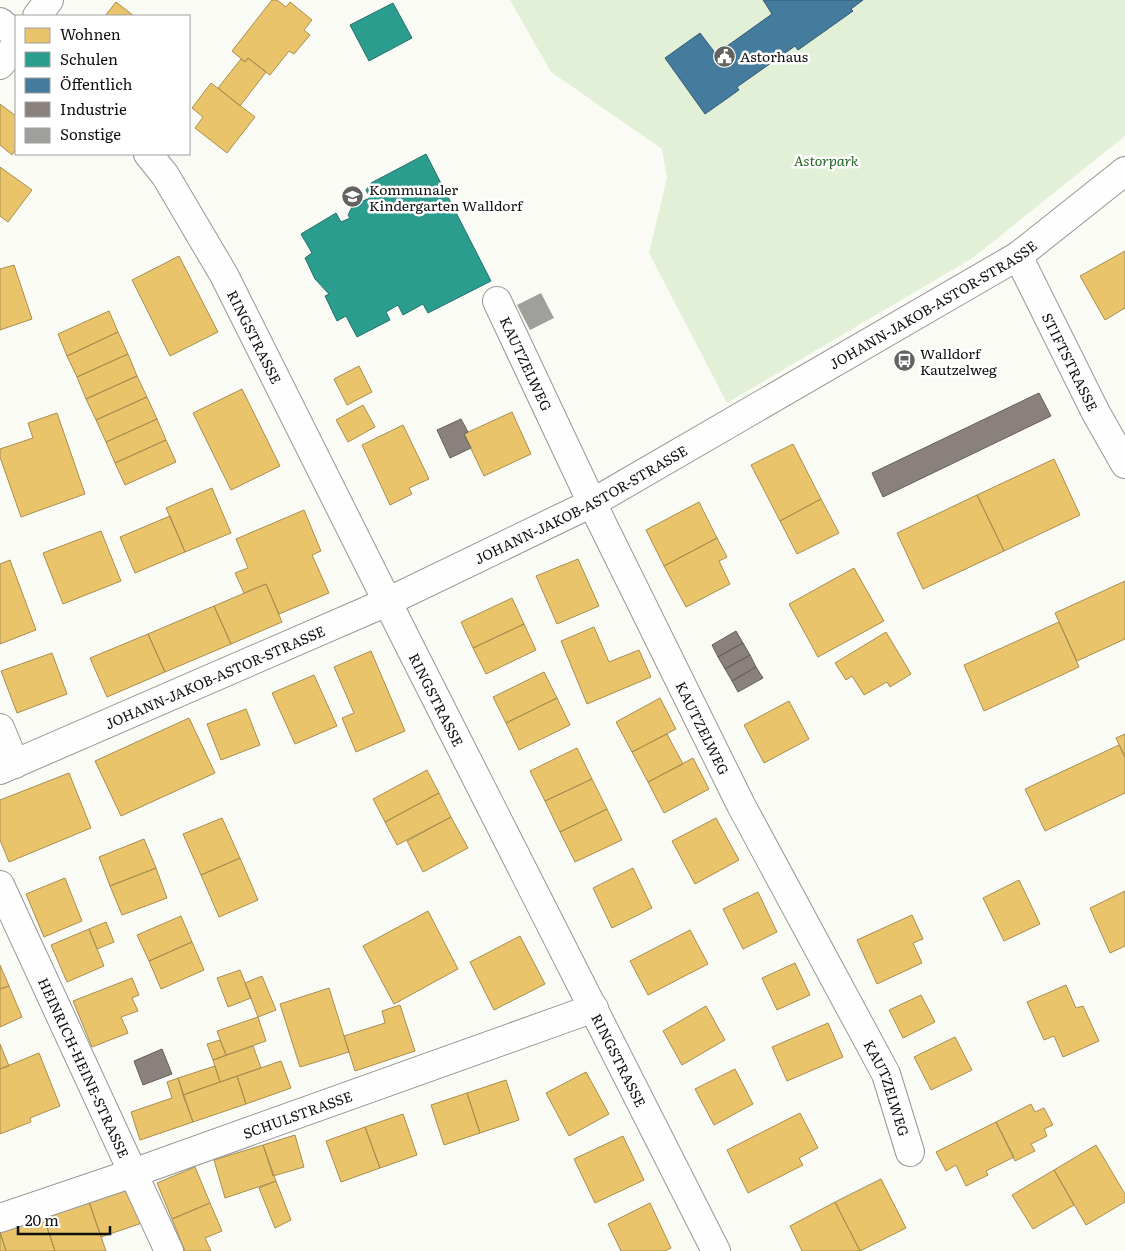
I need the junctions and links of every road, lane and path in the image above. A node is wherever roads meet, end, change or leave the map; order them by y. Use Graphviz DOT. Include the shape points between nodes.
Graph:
graph roads {
  1 [pos="49,0"];
  2 [pos="38,15"];
  3 [pos="0,22"];
  4 [pos="15,34"];
  5 [pos="15,45"];
  6 [pos="0,66"];
  7 [pos="149,155"];
  8 [pos="1125,171"];
  9 [pos="1018,256"];
  10 [pos="497,300"];
  11 [pos="1125,464"];
  12 [pos="592,504"];
  13 [pos="387,602"];
  14 [pos="0,728"];
  15 [pos="8,767"];
  16 [pos="0,885"];
  17 [pos="594,1008"];
  18 [pos="910,1152"];
  19 [pos="133,1173"];
  20 [pos="0,1218"];
  21 [pos="169,1251"];
  22 [pos="716,1251"];
  1 -- 2 [label="street"];
  3 -- 4 [label="street"];
  5 -- 6 [label="street"];
  7 -- 13 [label="street, RINGSTRASSE" via="165,175 224,275"];
  8 -- 9 [label="street, JOHANN-JAKOB-ASTOR-STRASSE"];
  9 -- 11 [label="street, STIFTSTRASSE"];
  9 -- 12 [label="street, JOHANN-JAKOB-ASTOR-STRASSE"];
  10 -- 12 [label="street, KAUTZELWEG"];
  12 -- 13 [label="street, JOHANN-JAKOB-ASTOR-STRASSE"];
  12 -- 18 [label="street, KAUTZELWEG" via="741,805 886,1074"];
  13 -- 15 [label="street, JOHANN-JAKOB-ASTOR-STRASSE"];
  13 -- 17 [label="street, RINGSTRASSE"];
  14 -- 15 [label="street"];
  16 -- 19 [label="street, HEINRICH-HEINE-STRASSE"];
  17 -- 19 [label="street, SCHULSTRASSE"];
  17 -- 22 [label="street, RINGSTRASSE"];
  19 -- 20 [label="street, SCHULSTRASSE"];
  19 -- 21 [label="street, HEINRICH-HEINE-STRASSE"];
}
